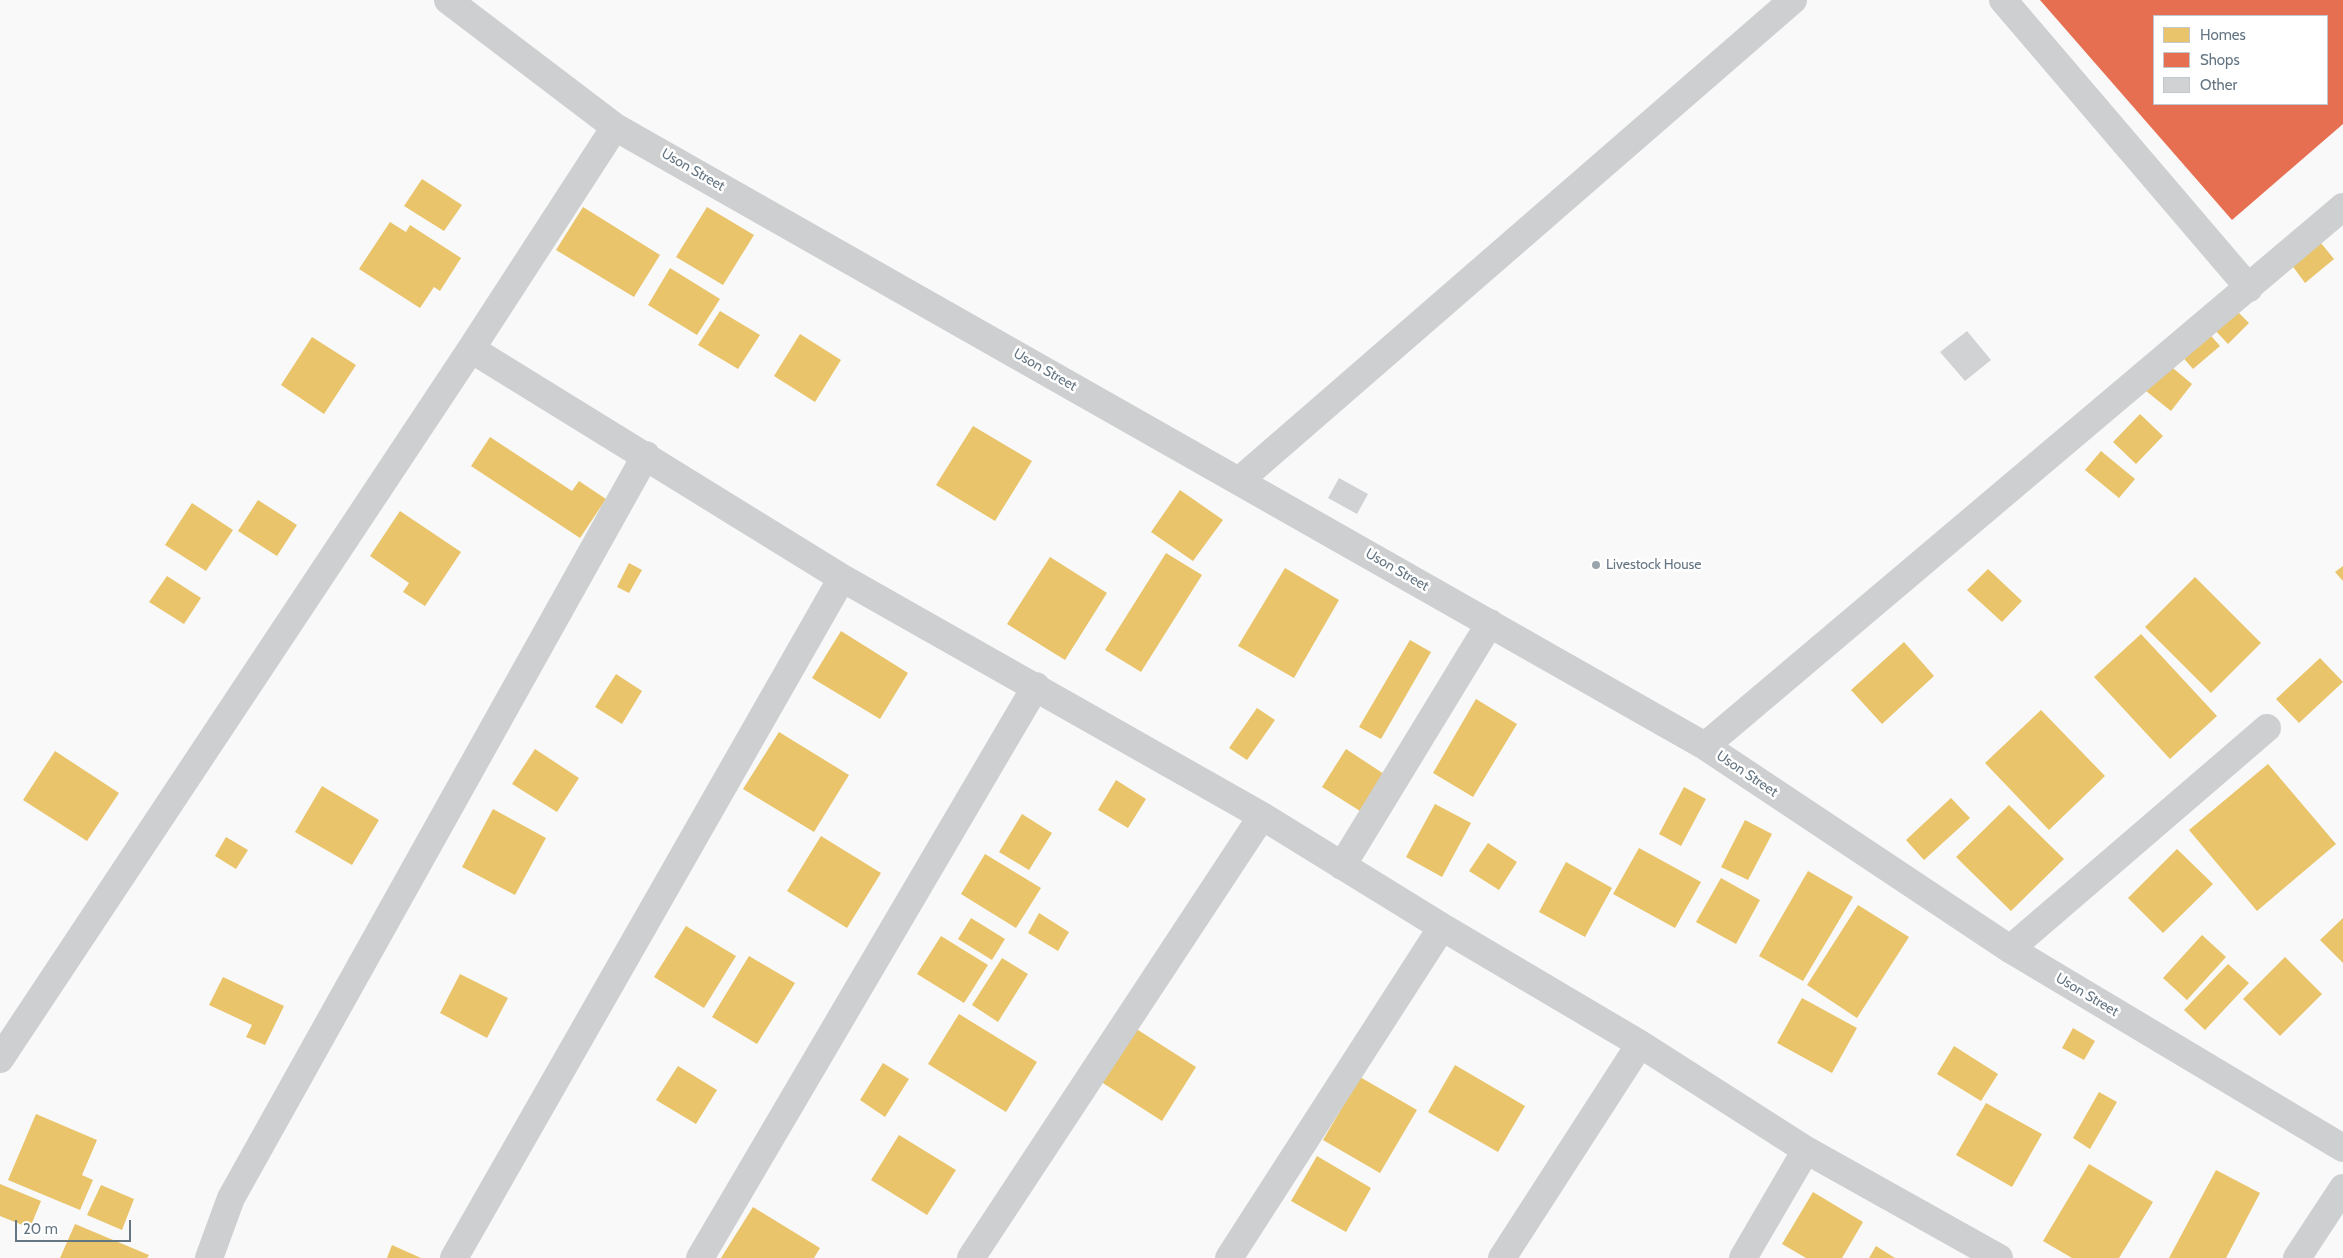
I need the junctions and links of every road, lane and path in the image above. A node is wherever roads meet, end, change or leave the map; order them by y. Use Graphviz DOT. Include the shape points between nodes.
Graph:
graph roads {
  1 [pos="448,0"];
  2 [pos="1793,0"];
  3 [pos="2003,0"];
  4 [pos="616,127"];
  5 [pos="2343,207"];
  6 [pos="2249,288"];
  7 [pos="472,349"];
  8 [pos="646,455"];
  9 [pos="1240,480"];
  10 [pos="842,578"];
  11 [pos="1490,623"];
  12 [pos="1036,686"];
  13 [pos="2266,728"];
  14 [pos="1705,746"];
  15 [pos="1262,816"];
  16 [pos="1342,866"];
  17 [pos="1442,927"];
  18 [pos="2010,949"];
  19 [pos="1640,1044"];
  20 [pos="0,1059"];
  21 [pos="2340,1140"];
  22 [pos="1806,1150"];
  23 [pos="2343,1188"];
  24 [pos="1989,1256"];
  25 [pos="209,1258"];
  26 [pos="454,1258"];
  27 [pos="700,1258"];
  28 [pos="971,1258"];
  29 [pos="1229,1258"];
  30 [pos="1502,1258"];
  31 [pos="1743,1258"];
  32 [pos="2297,1258"];
  1 -- 4 [label="street, Uson Street"];
  2 -- 9 [label="street"];
  3 -- 6 [label="street"];
  4 -- 7 [label="street"];
  4 -- 9 [label="street, Uson Street"];
  5 -- 6 [label="street"];
  6 -- 14 [label="street"];
  7 -- 8 [label="street"];
  7 -- 20 [label="street"];
  8 -- 10 [label="street"];
  8 -- 25 [label="street" via="231,1198"];
  9 -- 11 [label="street, Uson Street"];
  10 -- 12 [label="street"];
  10 -- 26 [label="street"];
  11 -- 14 [label="street, Uson Street"];
  11 -- 16 [label="street"];
  12 -- 15 [label="street"];
  12 -- 27 [label="street"];
  13 -- 18 [label="street"];
  14 -- 18 [label="street, Uson Street"];
  15 -- 16 [label="street"];
  15 -- 28 [label="street"];
  16 -- 17 [label="street"];
  17 -- 19 [label="street"];
  17 -- 29 [label="street"];
  18 -- 21 [label="street, Uson Street"];
  19 -- 22 [label="street"];
  19 -- 30 [label="street"];
  22 -- 24 [label="street"];
  22 -- 31 [label="street"];
  23 -- 32 [label="street"];
}
